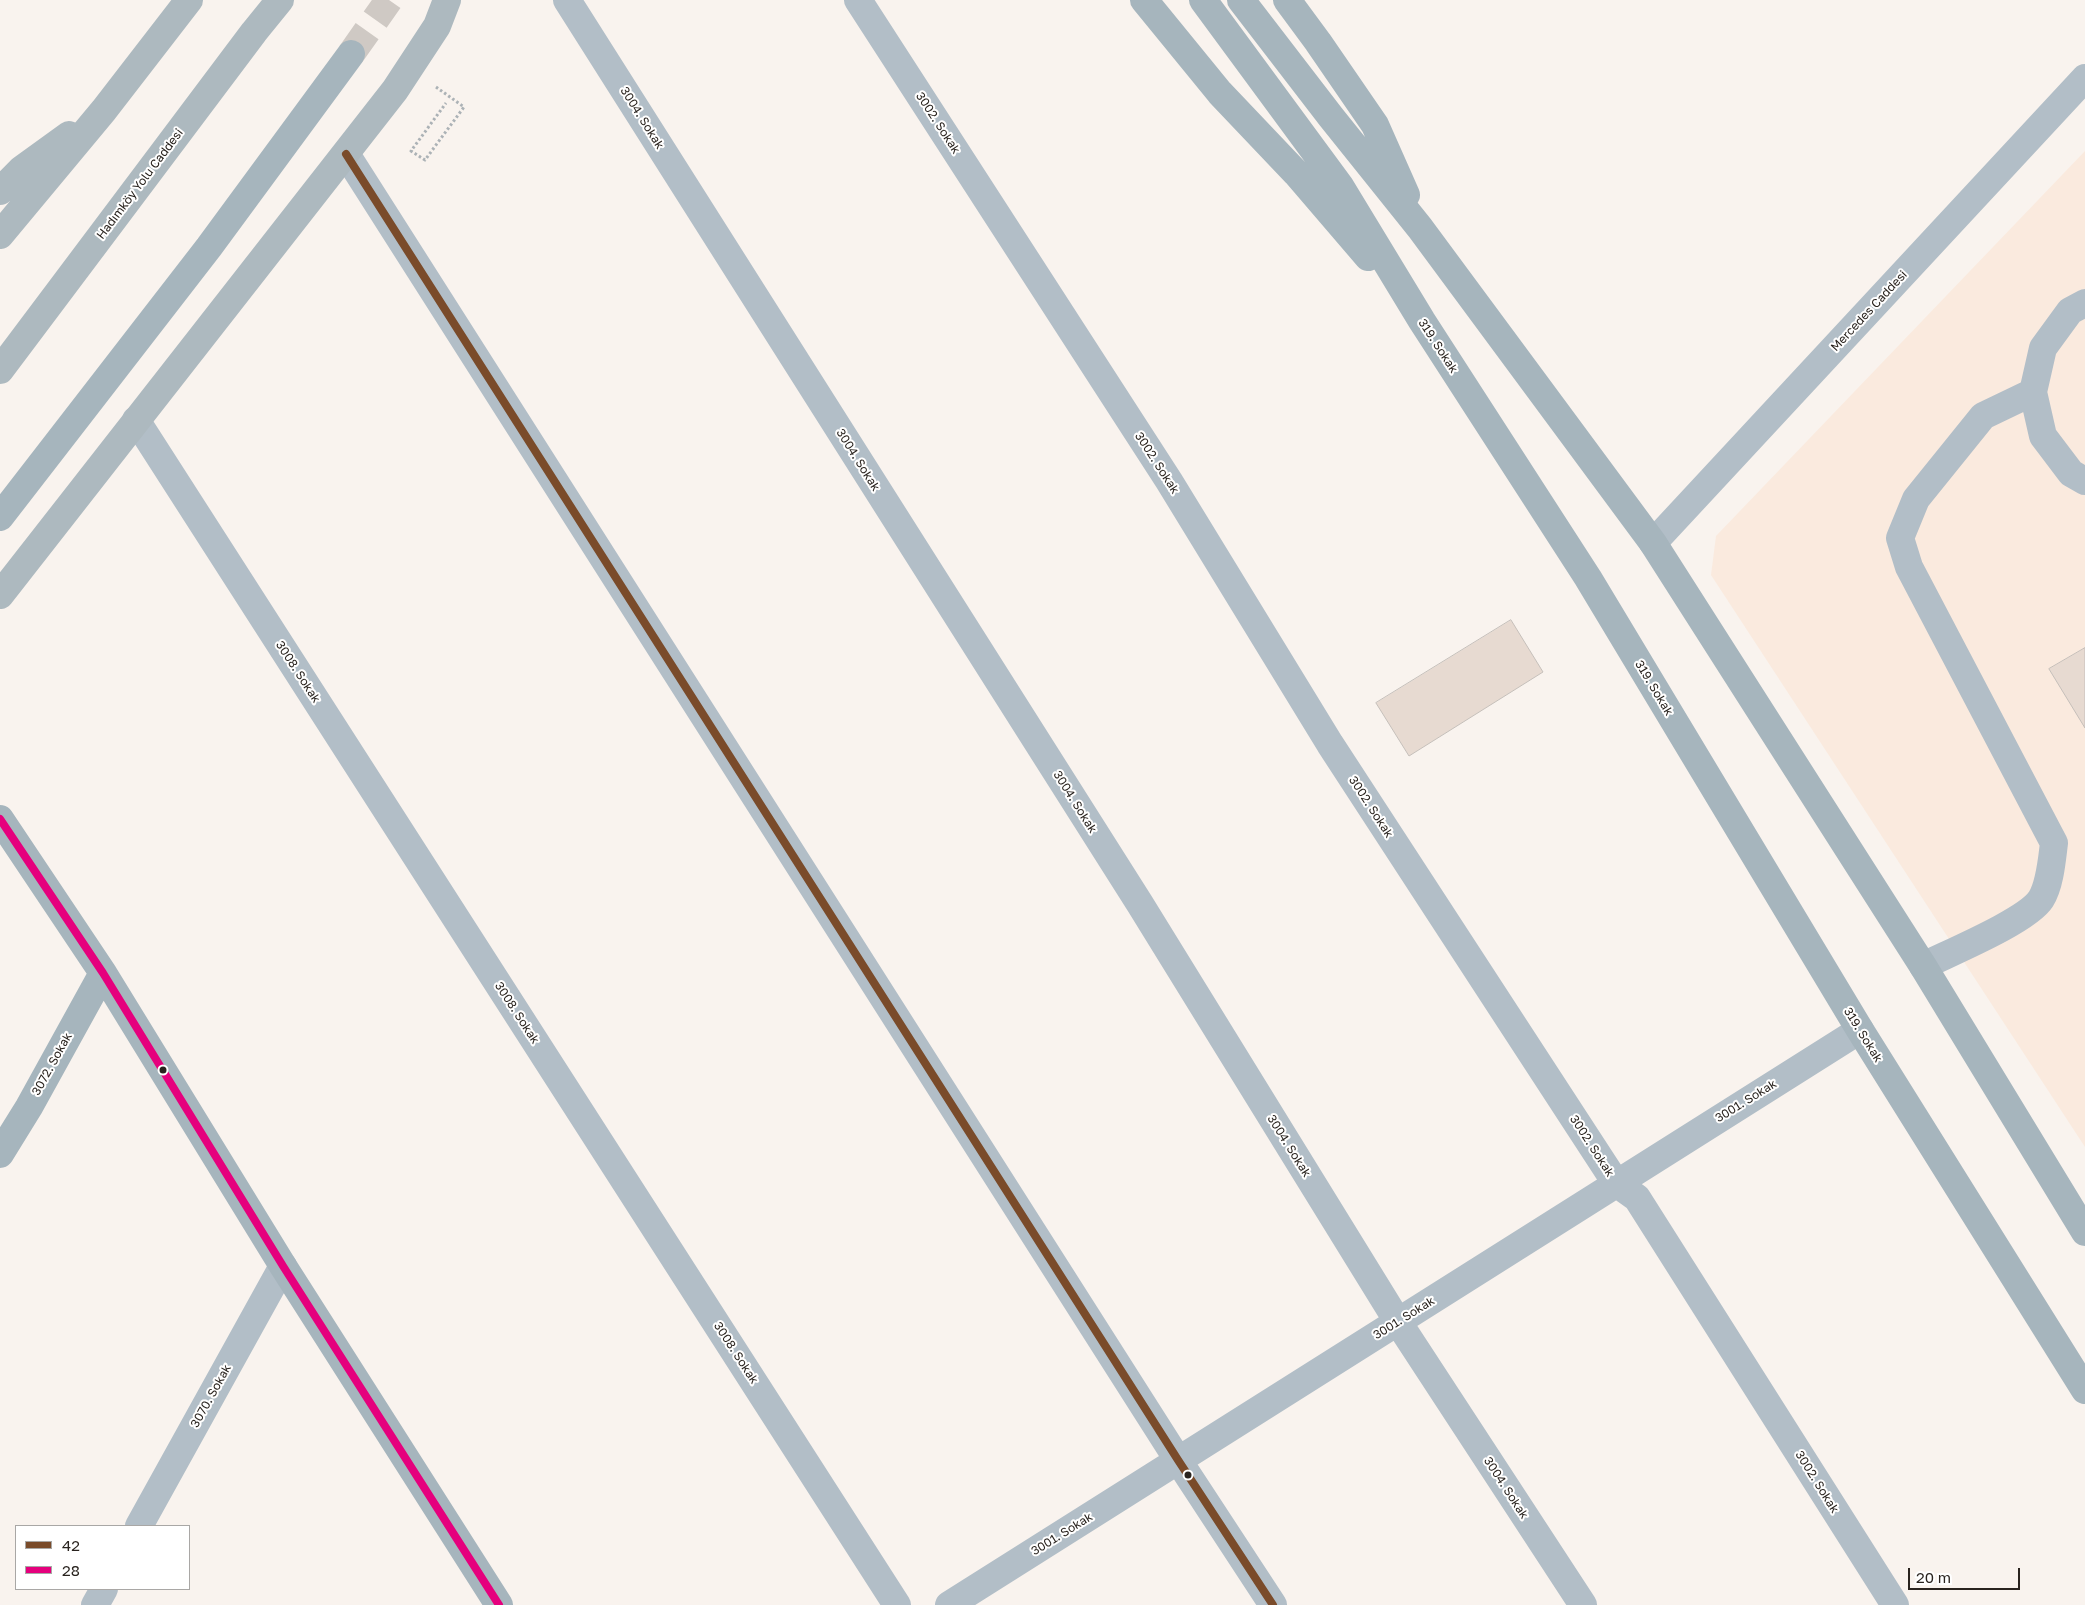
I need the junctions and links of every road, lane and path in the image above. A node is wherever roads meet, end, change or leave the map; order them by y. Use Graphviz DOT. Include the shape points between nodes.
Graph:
graph roads {
  1 [pos="189,0"];
  2 [pos="280,0"];
  3 [pos="447,0"];
  4 [pos="454,0"];
  5 [pos="567,0"];
  6 [pos="858,0"];
  7 [pos="1144,0"];
  8 [pos="1203,0"];
  9 [pos="1241,0"];
  10 [pos="1287,0"];
  11 [pos="436,26"];
  12 [pos="351,54"];
  13 [pos="2082,88"];
  14 [pos="446,103"];
  15 [pos="464,107"];
  16 [pos="104,110"];
  17 [pos="346,154"];
  18 [pos="0,191"];
  19 [pos="1420,228"];
  20 [pos="0,235"];
  21 [pos="2085,303"];
  22 [pos="1422,321"];
  23 [pos="0,370"];
  24 [pos="2033,392"];
  25 [pos="136,420"];
  26 [pos="2085,481"];
  27 [pos="0,517"];
  28 [pos="1653,543"];
  29 [pos="0,595"];
  30 [pos="0,819"];
  31 [pos="1923,966"];
  32 [pos="103,973"];
  33 [pos="1860,1030"];
  34 [pos="0,1154"];
  35 [pos="1616,1182"];
  36 [pos="2085,1232"];
  37 [pos="283,1266"];
  38 [pos="1398,1322"];
  39 [pos="2085,1390"];
  40 [pos="1178,1460"];
  41 [pos="140,1525"];
  42 [pos="103,1590"];
  43 [pos="95,1605"];
  44 [pos="499,1605"];
  45 [pos="897,1605"];
  46 [pos="949,1605"];
  47 [pos="1273,1605"];
  48 [pos="1583,1605"];
  49 [pos="1895,1605"];
  1 -- 16 [label="highway"];
  2 -- 23 [label="highway, Hadımköy Yolu Caddesi"];
  3 -- 11 [label="highway"];
  4 -- 11 [label="main road"];
  5 -- 38 [label="street, 3004. Sokak" via="1140,904"];
  6 -- 35 [label="street, 3002. Sokak" via="1169,481 1330,744"];
  7 -- 22 [label="main road" via="1220,93 1296,173"];
  8 -- 22 [label="main road, 319. Sokak" via="1340,186"];
  9 -- 19 [label="main road"];
  10 -- 19 [label="main road" via="1375,125"];
  11 -- 17 [label="highway" via="395,90"];
  12 -- 27 [label="main road" via="209,247"];
  13 -- 28 [label="street, Mercedes Caddesi"];
  14 -- 15 [label="path" via="410,151 425,160"];
  16 -- 18 [label="highway" via="22,169"];
  16 -- 20 [label="highway"];
  17 -- 25 [label="highway"];
  17 -- 40 [label="street"];
  19 -- 28 [label="main road"];
  21 -- 24 [label="street" via="2070,311 2043,348"];
  22 -- 33 [label="main road, 319. Sokak" via="1588,578"];
  24 -- 26 [label="street" via="2043,436 2071,473"];
  24 -- 31 [label="street" via="1983,416 1916,499 1900,538 1909,567 2054,843 2050,873 2041,900 2018,919"];
  25 -- 29 [label="highway"];
  25 -- 45 [label="street, 3008. Sokak"];
  28 -- 31 [label="main road"];
  30 -- 32 [label="main road"];
  31 -- 36 [label="main road"];
  32 -- 34 [label="main road, 3072. Sokak"];
  32 -- 37 [label="main road"];
  33 -- 35 [label="street, 3001. Sokak"];
  33 -- 39 [label="main road, 319. Sokak"];
  35 -- 38 [label="street, 3001. Sokak"];
  35 -- 49 [label="street, 3002. Sokak" via="1636,1198"];
  37 -- 41 [label="street, 3070. Sokak"];
  37 -- 44 [label="main road"];
  38 -- 40 [label="street, 3001. Sokak"];
  38 -- 48 [label="street, 3004. Sokak"];
  40 -- 46 [label="street, 3001. Sokak"];
  40 -- 47 [label="street"];
  42 -- 43 [label="street"];
}
